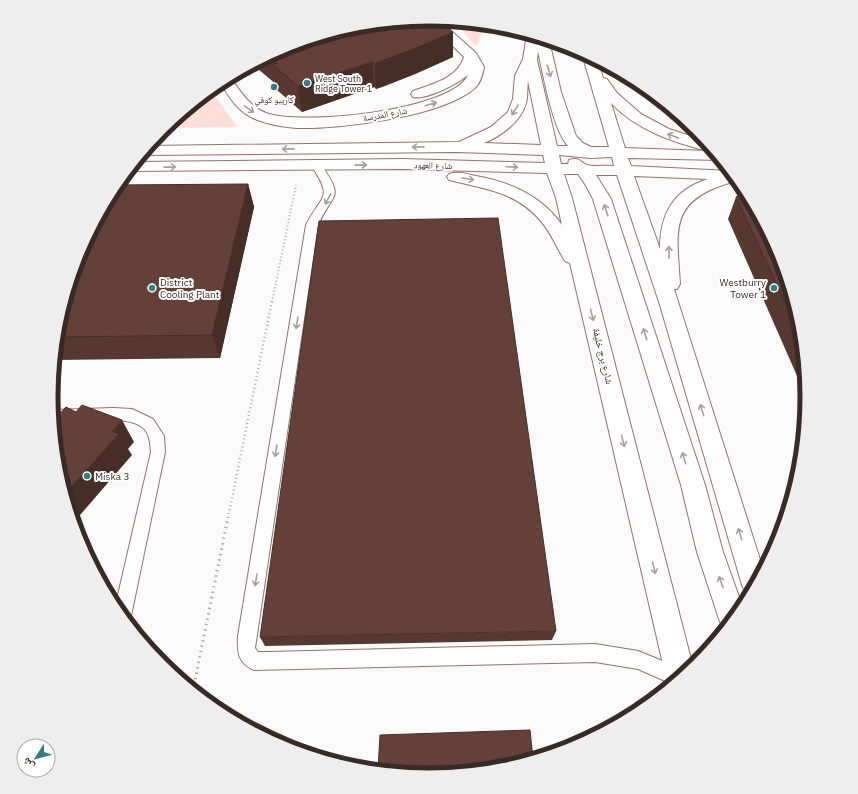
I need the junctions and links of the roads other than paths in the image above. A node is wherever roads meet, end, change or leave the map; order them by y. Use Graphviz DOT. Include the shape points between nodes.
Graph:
graph roads {
  1 [pos="439,26"];
  2 [pos="532,41"];
  3 [pos="539,43"];
  4 [pos="530,60"];
  5 [pos="592,63"];
  6 [pos="593,64"];
  7 [pos="229,86"];
  8 [pos="699,143"];
  9 [pos="457,147"];
  10 [pos="151,151"];
  11 [pos="618,153"];
  12 [pos="711,156"];
  13 [pos="553,160"];
  14 [pos="586,161"];
  15 [pos="403,164"];
  16 [pos="316,165"];
  17 [pos="138,167"];
  18 [pos="624,171"];
  19 [pos="726,176"];
  20 [pos="729,180"];
  21 [pos="583,277"];
  22 [pos="670,305"];
  23 [pos="59,415"];
  24 [pos="753,578"];
  25 [pos="124,607"];
  26 [pos="731,612"];
  27 [pos="679,671"];
  28 [pos="675,675"];
  7 -- 1 [label="street, شارع المدرسة, one-way" via="238,100 259,116 296,123 343,120 406,110 454,96 476,77 476,62"];
  2 -- 4 [label="street, شارع برج خليفة"];
  3 -- 14 [label="street, one-way" via="544,49 568,138 577,146"];
  4 -- 9 [label="street, one-way" via="521,78 520,101 513,114 498,129 474,142"];
  4 -- 13 [label="street, شارع برج خليفة"];
  5 -- 11 [label="street"];
  8 -- 6 [label="street, one-way" via="662,132 628,112 616,101"];
  9 -- 10 [label="street, شارع العهود, one-way"];
  9 -- 13 [label="street, شارع العهود"];
  11 -- 12 [label="street"];
  11 -- 14 [label="street"];
  11 -- 18 [label="street"];
  13 -- 14 [label="street"];
  15 -- 13 [label="street, شارع العهود, one-way"];
  13 -- 21 [label="street, شارع برج خليفة"];
  14 -- 18 [label="street"];
  26 -- 14 [label="street, one-way" via="602,199"];
  16 -- 15 [label="street, شارع العهود, one-way"];
  15 -- 21 [label="street, one-way" via="428,173 486,182 526,199 547,217"];
  17 -- 16 [label="street, شارع العهود, one-way"];
  16 -- 28 [label="lane, one-way" via="328,181 331,192 330,198 312,225 246,651 254,661 268,662 595,653 638,660"];
  18 -- 19 [label="street"];
  18 -- 22 [label="street"];
  22 -- 20 [label="street, one-way" via="669,232 675,210 692,192"];
  21 -- 27 [label="street, شارع برج خليفة, one-way"];
  24 -- 22 [label="street, one-way"];
  23 -- 25 [label="lane" via="132,415 148,423 157,436 158,452"];
}
